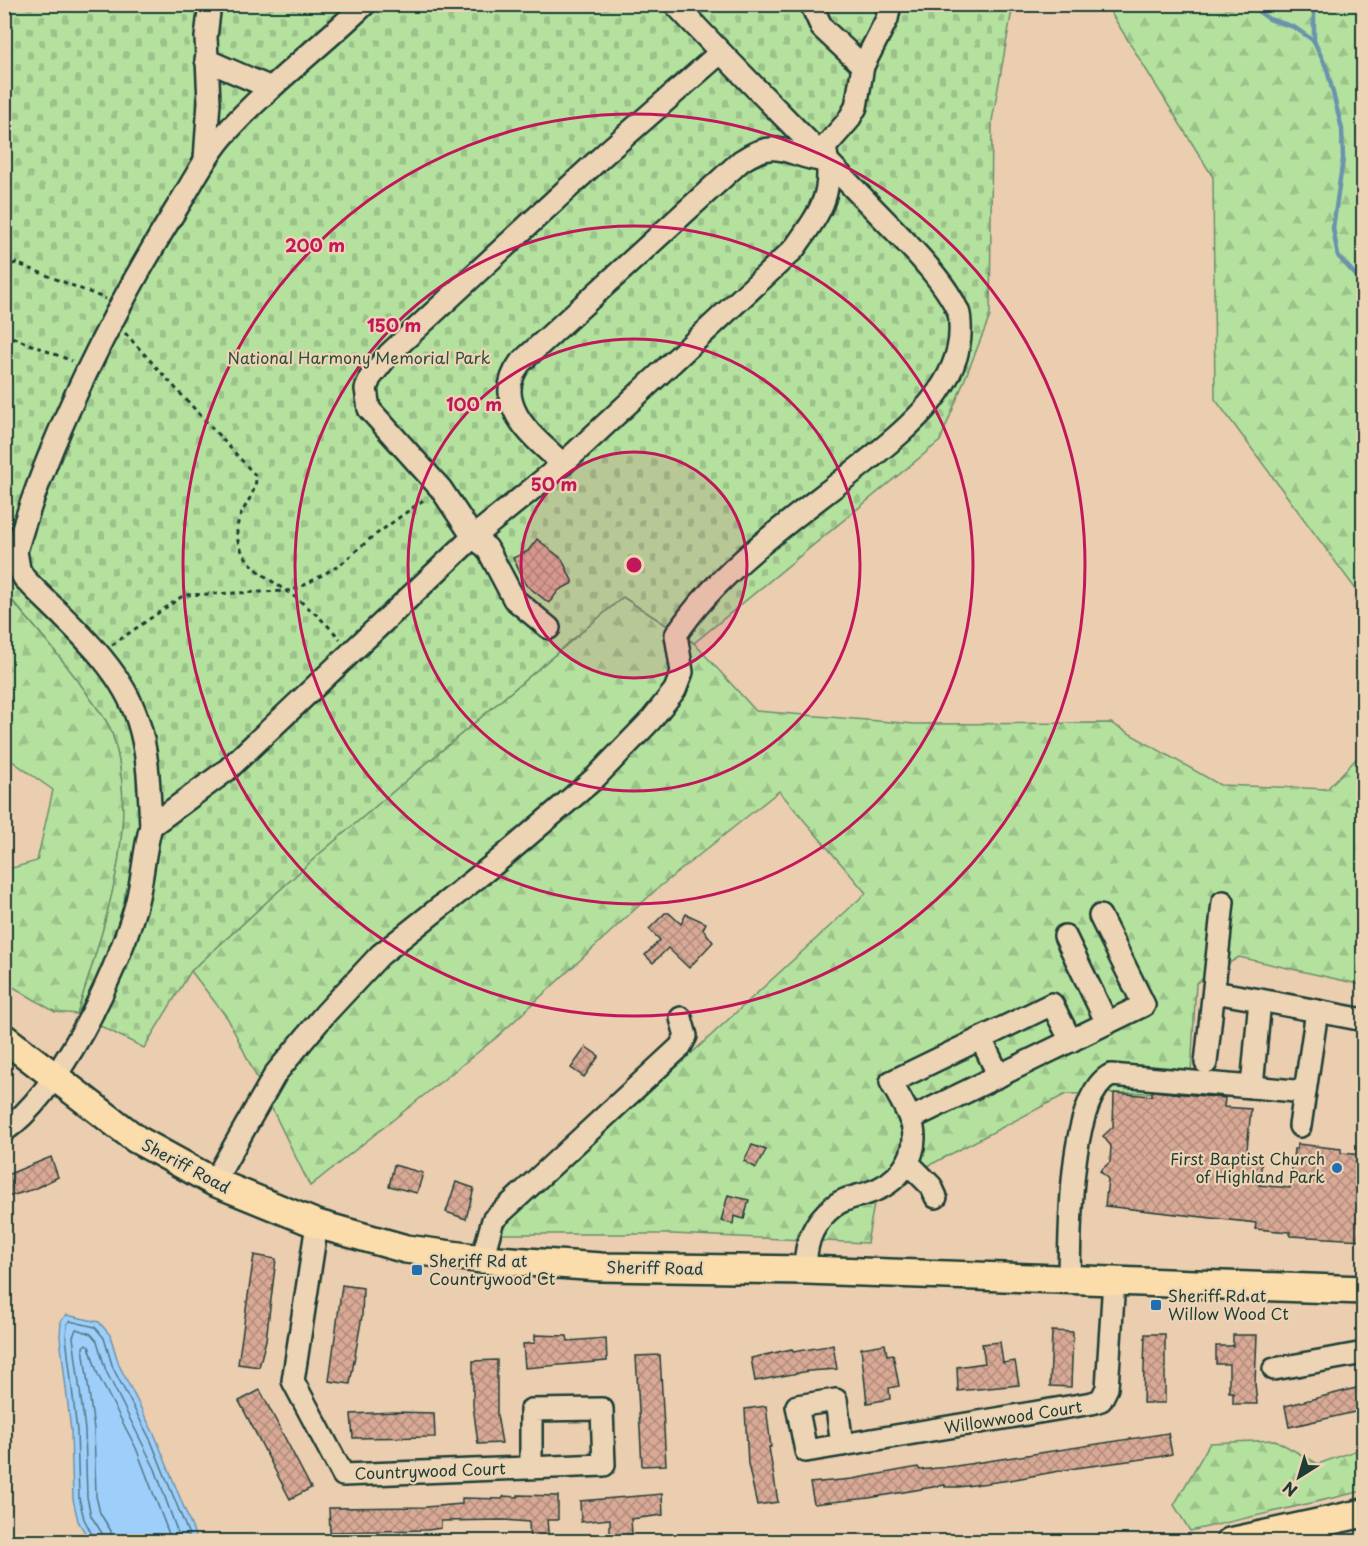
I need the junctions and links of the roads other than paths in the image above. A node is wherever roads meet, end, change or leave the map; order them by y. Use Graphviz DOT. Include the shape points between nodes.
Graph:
graph roads {
  1 [pos="210,4"];
  2 [pos="365,4"];
  3 [pos="675,4"];
  4 [pos="811,4"];
  5 [pos="890,4"];
  6 [pos="720,53"];
  7 [pos="206,60"];
  8 [pos="863,66"];
  9 [pos="271,88"];
  10 [pos="828,161"];
  11 [pos="204,164"];
  12 [pos="563,464"];
  13 [pos="473,537"];
  14 [pos="549,628"];
  15 [pos="151,826"];
  16 [pos="1223,902"];
  17 [pos="1100,916"];
  18 [pos="1065,936"];
  19 [pos="1214,992"];
  20 [pos="1260,1000"];
  21 [pos="1317,1011"];
  22 [pos="681,1018"];
  23 [pos="1364,1020"];
  24 [pos="1107,1023"];
  25 [pos="4,1038"];
  26 [pos="981,1039"];
  27 [pos="1071,1041"];
  28 [pos="1206,1063"];
  29 [pos="999,1076"];
  30 [pos="54,1077"];
  31 [pos="1252,1087"];
  32 [pos="1305,1092"];
  33 [pos="910,1119"];
  34 [pos="1300,1126"];
  35 [pos="4,1131"];
  36 [pos="909,1163"];
  37 [pos="214,1182"];
  38 [pos="936,1197"];
  39 [pos="317,1224"];
  40 [pos="482,1260"];
  41 [pos="806,1270"];
  42 [pos="1069,1279"];
  43 [pos="1114,1281"];
  44 [pos="1364,1290"];
  45 [pos="1364,1353"];
  46 [pos="1274,1369"];
  47 [pos="842,1445"];
  48 [pos="531,1467"];
  49 [pos="1364,1513"];
  50 [pos="1322,1532"];
  51 [pos="1230,1542"];
  1 -- 7 [label="street"];
  2 -- 9 [label="street"];
  3 -- 6 [label="street"];
  4 -- 8 [label="street" via="822,28"];
  5 -- 8 [label="street" via="887,19"];
  6 -- 10 [label="street"];
  6 -- 13 [label="street" via="398,345 370,378 366,389 369,409 441,489"];
  7 -- 9 [label="street"];
  7 -- 11 [label="street" via="209,124"];
  8 -- 10 [label="street" via="856,107 825,147"];
  9 -- 11 [label="street" via="225,134"];
  10 -- 12 [label="street" via="829,184 821,209 794,249"];
  10 -- 12 [label="street" via="771,147 759,149 520,363 508,387 512,408 527,430"];
  10 -- 37 [label="street" via="906,243 957,308 959,346 954,366 929,402 895,438 766,543 689,616 676,635 682,672 675,690 625,749 498,861 380,955 324,1014 276,1073"];
  11 -- 15 [label="street" via="149,253 90,368 55,444 16,551 24,578 118,680 137,719 148,773"];
  12 -- 13 [label="street"];
  13 -- 14 [label="street" via="487,548 514,599"];
  13 -- 15 [label="street" via="227,770"];
  15 -- 30 [label="street" via="134,913 106,984"];
  16 -- 19 [label="street"];
  17 -- 24 [label="street" via="1144,1005"];
  18 -- 24 [label="street"];
  19 -- 20 [label="street"];
  19 -- 28 [label="street"];
  20 -- 21 [label="street"];
  20 -- 31 [label="street"];
  21 -- 23 [label="street"];
  21 -- 32 [label="street"];
  22 -- 40 [label="street" via="686,1036 680,1047 493,1220"];
  24 -- 27 [label="street"];
  25 -- 30 [label="main road, Sheriff Road"];
  26 -- 27 [label="street" via="1052,1004"];
  26 -- 29 [label="street"];
  26 -- 33 [label="street" via="891,1082"];
  27 -- 29 [label="street"];
  29 -- 33 [label="street"];
  30 -- 35 [label="street" via="24,1116"];
  30 -- 37 [label="main road, Sheriff Road" via="136,1139"];
  31 -- 32 [label="street"];
  31 -- 42 [label="street" via="1111,1075 1102,1079 1095,1088 1077,1141"];
  32 -- 34 [label="street"];
  33 -- 36 [label="street" via="913,1129"];
  36 -- 38 [label="street"];
  36 -- 41 [label="street" via="886,1186 833,1206 810,1234"];
  37 -- 39 [label="main road, Sheriff Road"];
  39 -- 40 [label="main road, Sheriff Road" via="378,1243"];
  39 -- 48 [label="street, Countrywood Court" via="293,1381 343,1475"];
  40 -- 41 [label="main road, Sheriff Road" via="601,1267"];
  41 -- 42 [label="main road, Sheriff Road"];
  42 -- 43 [label="main road, Sheriff Road"];
  43 -- 44 [label="main road, Sheriff Road"];
  43 -- 47 [label="street, Willowwood Court" via="1107,1388 1098,1401"];
  45 -- 46 [label="street"];
  49 -- 50 [label="main road"];
  50 -- 51 [label="main road"];
}
